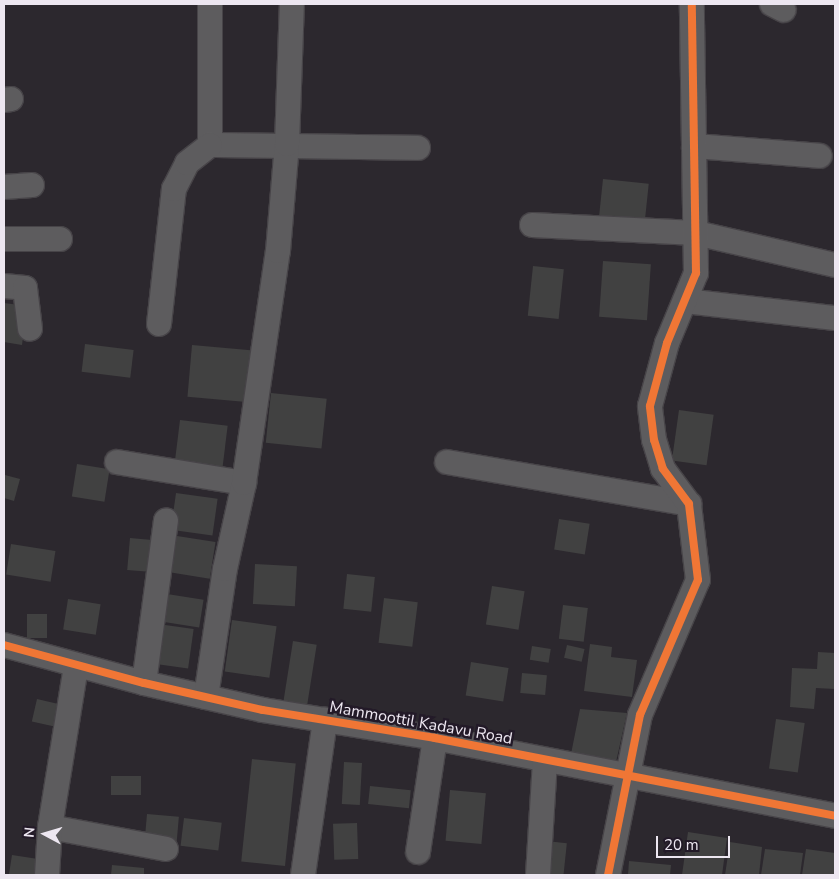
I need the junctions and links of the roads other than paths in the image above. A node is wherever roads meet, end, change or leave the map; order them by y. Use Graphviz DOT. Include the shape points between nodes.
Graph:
graph roads {
  1 [pos="210,4"];
  2 [pos="292,4"];
  3 [pos="692,4"];
  4 [pos="288,144"];
  5 [pos="210,145"];
  6 [pos="694,146"];
  7 [pos="418,148"];
  8 [pos="820,156"];
  9 [pos="32,186"];
  10 [pos="4,187"];
  11 [pos="532,225"];
  12 [pos="696,233"];
  13 [pos="60,238"];
  14 [pos="4,240"];
  15 [pos="835,265"];
  16 [pos="4,286"];
  17 [pos="685,301"];
  18 [pos="835,318"];
  19 [pos="160,324"];
  20 [pos="30,329"];
  21 [pos="117,462"];
  22 [pos="447,462"];
  23 [pos="244,483"];
  24 [pos="689,504"];
  25 [pos="166,520"];
  26 [pos="4,645"];
  27 [pos="76,666"];
  28 [pos="144,684"];
  29 [pos="206,697"];
  30 [pos="324,720"];
  31 [pos="435,738"];
  32 [pos="545,761"];
  33 [pos="630,776"];
  34 [pos="835,816"];
  35 [pos="50,827"];
  36 [pos="166,849"];
  37 [pos="418,852"];
  38 [pos="47,875"];
  39 [pos="303,875"];
  40 [pos="538,875"];
  41 [pos="608,875"];
  1 -- 5 [label="street"];
  2 -- 4 [label="street"];
  3 -- 6 [label="street"];
  4 -- 5 [label="street"];
  4 -- 7 [label="street"];
  4 -- 23 [label="street" via="278,251"];
  5 -- 19 [label="street" via="187,164 174,189"];
  6 -- 8 [label="street"];
  6 -- 12 [label="street"];
  9 -- 10 [label="street"];
  11 -- 12 [label="street"];
  12 -- 15 [label="street"];
  12 -- 17 [label="street" via="696,273"];
  13 -- 14 [label="street"];
  16 -- 20 [label="street" via="25,288"];
  17 -- 18 [label="street"];
  17 -- 24 [label="street" via="668,343 650,406 654,440 663,469"];
  21 -- 23 [label="street"];
  22 -- 24 [label="street"];
  23 -- 29 [label="street" via="226,569"];
  24 -- 33 [label="street" via="698,580 640,716"];
  25 -- 28 [label="street"];
  26 -- 27 [label="street, Mammoottil Kadavu Road"];
  27 -- 28 [label="street, Mammoottil Kadavu Road"];
  27 -- 35 [label="street"];
  28 -- 29 [label="street, Mammoottil Kadavu Road"];
  29 -- 30 [label="street, Mammoottil Kadavu Road"];
  30 -- 31 [label="street, Mammoottil Kadavu Road"];
  30 -- 39 [label="street"];
  31 -- 32 [label="street, Mammoottil Kadavu Road"];
  31 -- 37 [label="street"];
  32 -- 33 [label="street, Mammoottil Kadavu Road"];
  32 -- 40 [label="street"];
  33 -- 34 [label="street, Mammoottil Kadavu Road"];
  33 -- 41 [label="street"];
  35 -- 36 [label="street"];
  35 -- 38 [label="street"];
}
